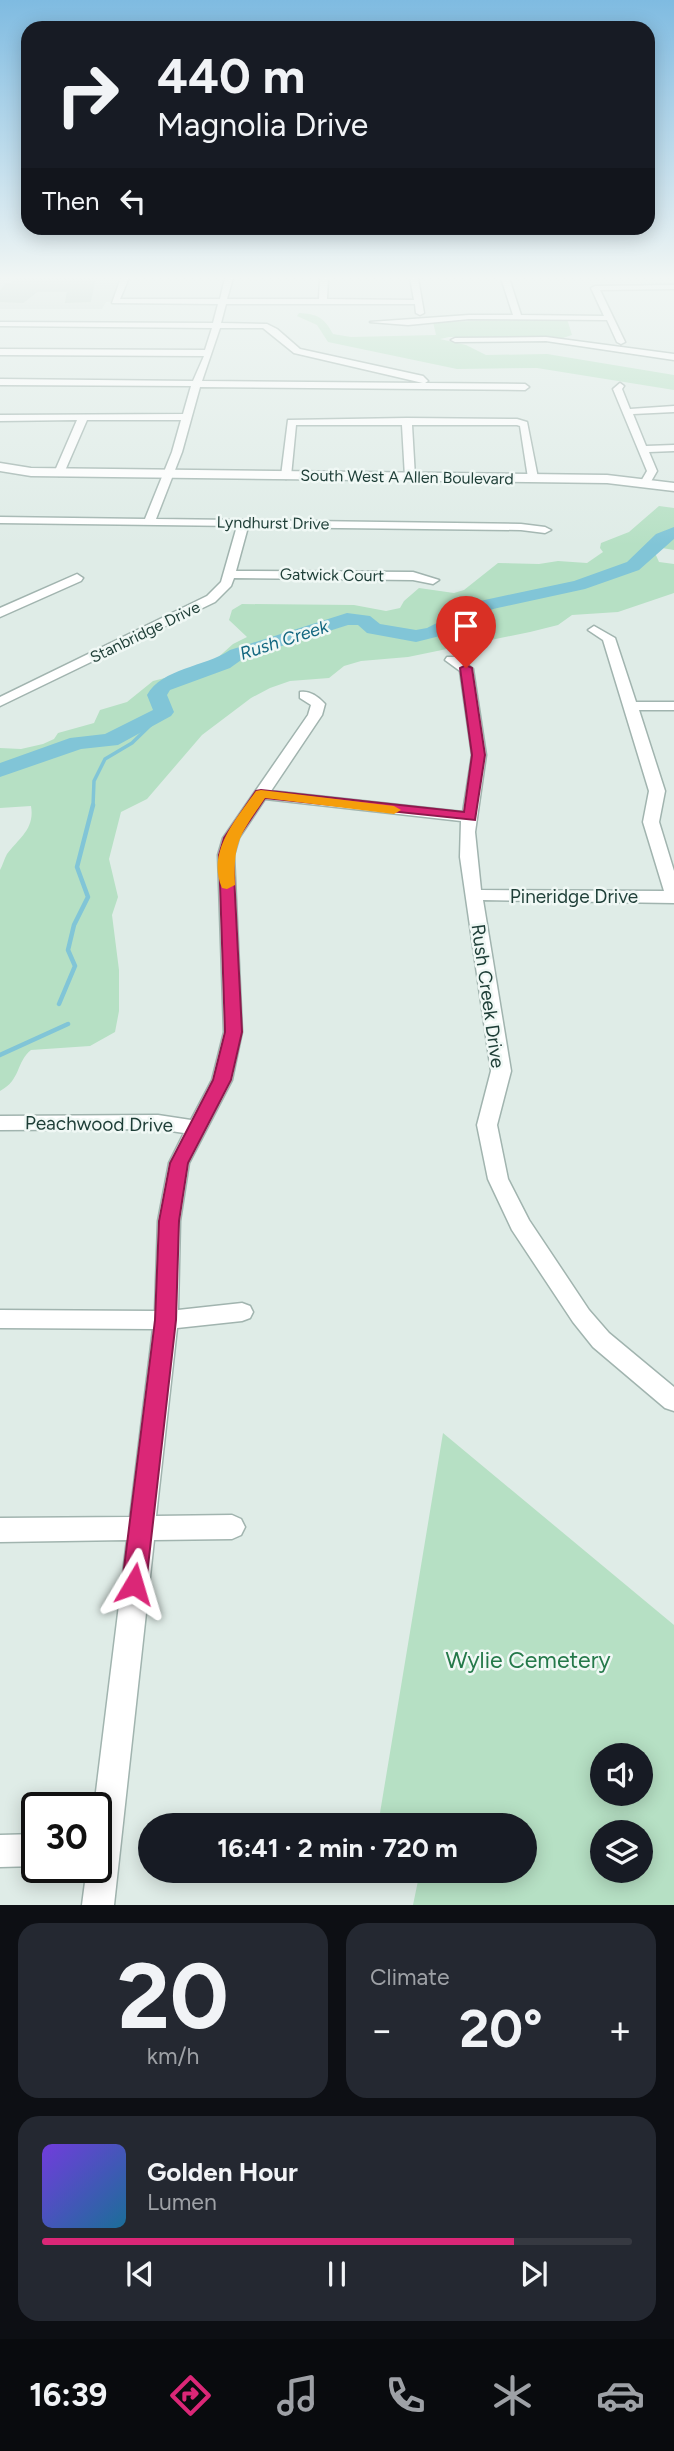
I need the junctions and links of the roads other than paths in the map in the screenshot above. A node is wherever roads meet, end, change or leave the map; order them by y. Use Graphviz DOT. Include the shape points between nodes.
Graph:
graph roads {
  1 [pos="203,367"];
  2 [pos="369,367"];
  3 [pos="0,382"];
  4 [pos="196,385"];
  5 [pos="429,386"];
  6 [pos="620,386"];
  7 [pos="525,387"];
  8 [pos="674,409"];
  9 [pos="627,412"];
  10 [pos="84,416"];
  11 [pos="187,417"];
  12 [pos="0,418"];
  13 [pos="407,421"];
  14 [pos="674,448"];
  15 [pos="643,449"];
  16 [pos="0,467"];
  17 [pos="59,473"];
  18 [pos="168,474"];
  19 [pos="286,476"];
  20 [pos="410,477"];
  21 [pos="533,478"];
  22 [pos="645,483"];
  23 [pos="674,487"];
  24 [pos="674,493"];
  25 [pos="0,520"];
  26 [pos="149,521"];
  27 [pos="243,523"];
  28 [pos="545,530"];
  29 [pos="230,574"];
  30 [pos="76,578"];
  31 [pos="433,580"];
  32 [pos="0,613"];
  33 [pos="594,630"];
  34 [pos="452,660"];
  35 [pos="305,695"];
  36 [pos="1,702"];
  37 [pos="630,706"];
  38 [pos="674,706"];
  39 [pos="261,794"];
  40 [pos="470,817"];
  41 [pos="474,895"];
  42 [pos="674,897"];
  43 [pos="0,1123"];
  44 [pos="197,1128"];
  45 [pos="242,1312"];
  46 [pos="0,1320"];
  47 [pos="166,1320"];
  48 [pos="674,1401"];
  49 [pos="232,1527"];
  50 [pos="140,1529"];
  51 [pos="0,1530"];
  52 [pos="107,1792"];
  53 [pos="21,1850"];
  54 [pos="0,1851"];
  55 [pos="99,1883"];
  56 [pos="98,1905"];
  1 -- 4 [label="street"];
  2 -- 5 [label="street" via="420,378"];
  3 -- 4 [label="street"];
  4 -- 5 [label="street"];
  4 -- 11 [label="street"];
  5 -- 7 [label="street"];
  6 -- 9 [label="street" via="617,389"];
  8 -- 9 [label="street"];
  9 -- 15 [label="street"];
  10 -- 11 [label="street"];
  10 -- 12 [label="street"];
  10 -- 17 [label="street"];
  11 -- 18 [label="street"];
  13 -- 19 [label="street" via="291,422"];
  13 -- 20 [label="street"];
  13 -- 21 [label="street" via="521,422"];
  14 -- 15 [label="street"];
  15 -- 22 [label="street" via="652,471"];
  16 -- 17 [label="street, South West A Allen Boulevard"];
  17 -- 18 [label="street, South West A Allen Boulevard"];
  18 -- 19 [label="street, South West A Allen Boulevard"];
  18 -- 26 [label="street"];
  19 -- 20 [label="street, South West A Allen Boulevard"];
  20 -- 21 [label="street, South West A Allen Boulevard"];
  21 -- 22 [label="street, South West A Allen Boulevard"];
  22 -- 23 [label="street, South West A Allen Boulevard"];
  22 -- 24 [label="street, South West A Allen Boulevard"];
  25 -- 26 [label="street, Lyndhurst Drive"];
  26 -- 27 [label="street, Lyndhurst Drive"];
  27 -- 28 [label="street, Lyndhurst Drive"];
  27 -- 29 [label="street, Stanbridge Drive"];
  29 -- 31 [label="street, Gatwick Court"];
  29 -- 36 [label="street, Stanbridge Drive" via="211,598"];
  30 -- 32 [label="street"];
  33 -- 37 [label="street" via="609,638"];
  34 -- 40 [label="street, Rush Creek Drive" via="466,668 479,755"];
  35 -- 39 [label="street" via="317,704 314,715"];
  37 -- 38 [label="street"];
  37 -- 42 [label="street" via="657,790 651,822"];
  39 -- 40 [label="street"];
  39 -- 44 [label="street" via="231,838 226,855 233,1032 222,1080"];
  40 -- 41 [label="street, Rush Creek Drive" via="468,857"];
  41 -- 42 [label="street, Pineridge Drive"];
  41 -- 48 [label="street, Rush Creek Drive" via="501,1071 487,1125 498,1180 520,1224 581,1317 601,1340"];
  43 -- 44 [label="street, Peachwood Drive" via="158,1122"];
  44 -- 47 [label="street" via="179,1163 169,1221"];
  45 -- 47 [label="street"];
  46 -- 47 [label="street"];
  47 -- 50 [label="street"];
  49 -- 50 [label="street"];
  50 -- 51 [label="street"];
  50 -- 52 [label="street"];
  53 -- 54 [label="street"];
  55 -- 56 [label="street"];
}
